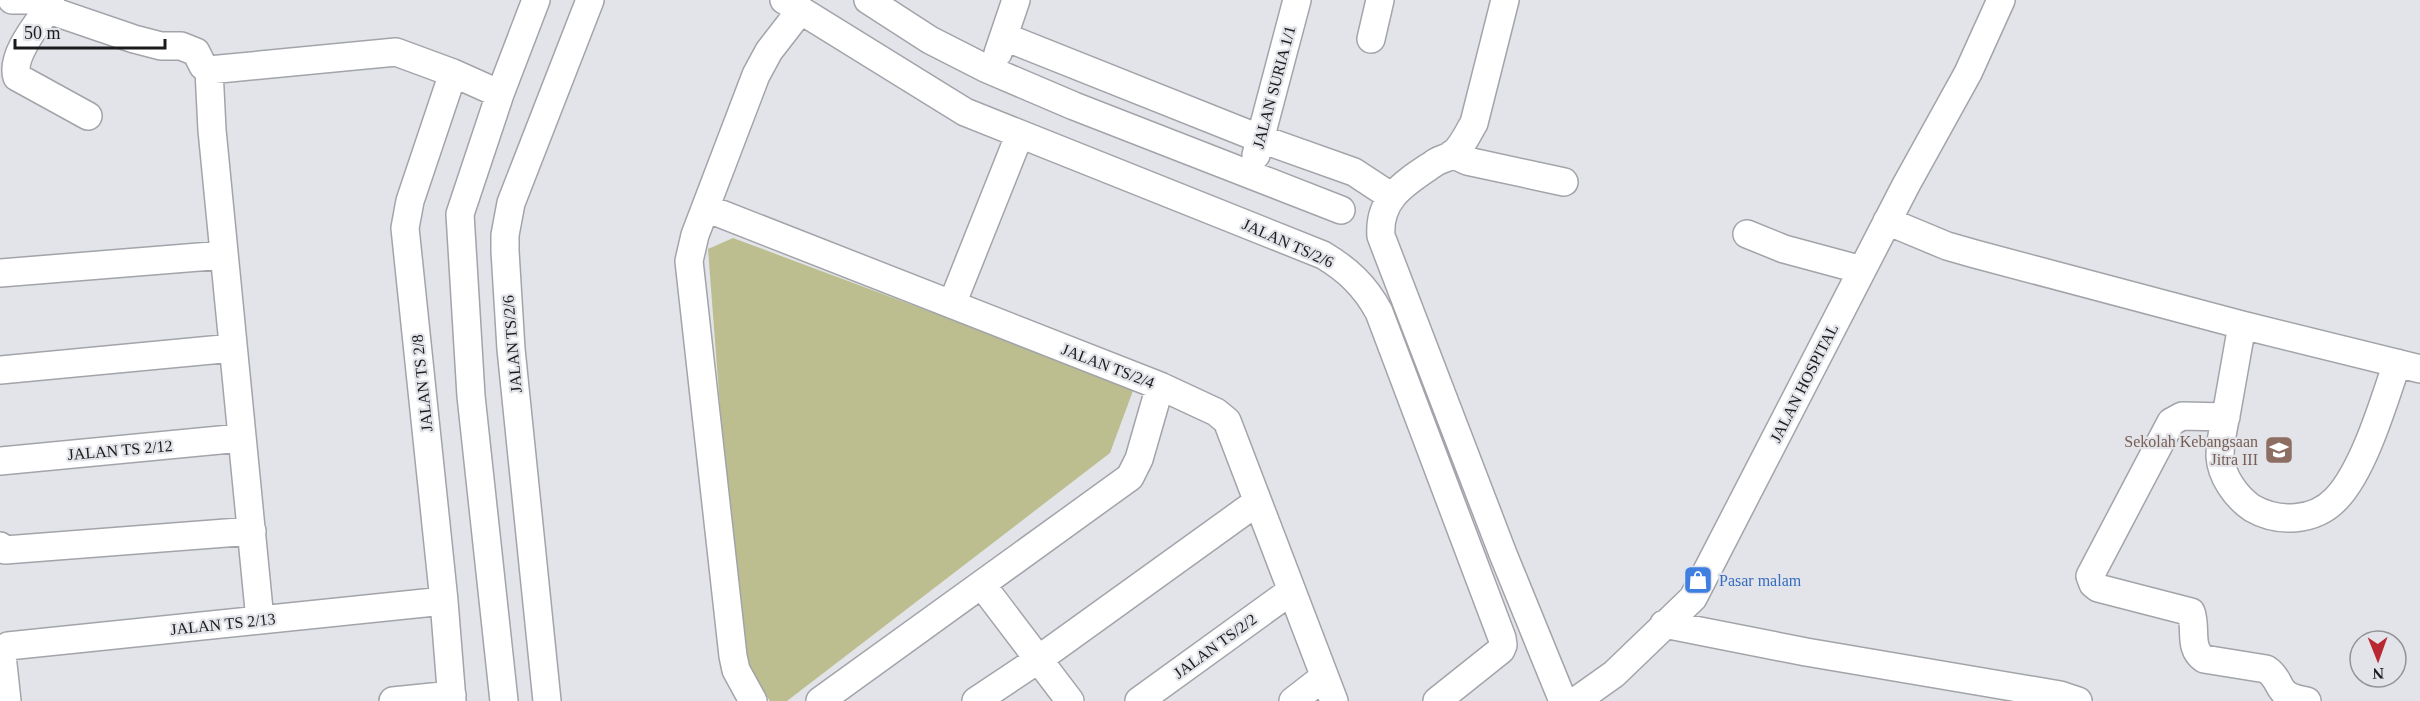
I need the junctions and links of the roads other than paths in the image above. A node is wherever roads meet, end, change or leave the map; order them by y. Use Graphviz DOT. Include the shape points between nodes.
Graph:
graph roads {
  1 [pos="12,0"];
  2 [pos="536,0"];
  3 [pos="590,0"];
  4 [pos="868,0"];
  5 [pos="1016,0"];
  6 [pos="1297,0"];
  7 [pos="1380,0"];
  8 [pos="1505,0"];
  9 [pos="2001,0"];
  10 [pos="2013,0"];
  11 [pos="44,2"];
  12 [pos="792,5"];
  13 [pos="909,12"];
  14 [pos="1988,30"];
  15 [pos="1005,37"];
  16 [pos="1371,39"];
  17 [pos="985,68"];
  18 [pos="209,70"];
  19 [pos="453,73"];
  20 [pos="500,94"];
  21 [pos="88,117"];
  22 [pos="1019,135"];
  23 [pos="1261,139"];
  24 [pos="1452,154"];
  25 [pos="1250,173"];
  26 [pos="1564,182"];
  27 [pos="1392,197"];
  28 [pos="706,208"];
  29 [pos="1341,210"];
  30 [pos="1887,221"];
  31 [pos="1747,234"];
  32 [pos="224,255"];
  33 [pos="1862,270"];
  34 [pos="0,273"];
  35 [pos="952,304"];
  36 [pos="2242,325"];
  37 [pos="233,348"];
  38 [pos="2409,366"];
  39 [pos="0,370"];
  40 [pos="1160,386"];
  41 [pos="2226,417"];
  42 [pos="241,438"];
  43 [pos="0,461"];
  44 [pos="1257,502"];
  45 [pos="252,531"];
  46 [pos="2,548"];
  47 [pos="982,585"];
  48 [pos="1291,591"];
  49 [pos="444,601"];
  50 [pos="260,620"];
  51 [pos="1664,624"];
  52 [pos="1039,659"];
  53 [pos="1329,689"];
  54 [pos="452,698"];
  55 [pos="1299,699"];
  56 [pos="7,701"];
  57 [pos="393,701"];
  58 [pos="504,701"];
  59 [pos="547,701"];
  60 [pos="753,701"];
  61 [pos="820,701"];
  62 [pos="976,701"];
  63 [pos="1070,701"];
  64 [pos="1139,701"];
  65 [pos="1437,701"];
  66 [pos="1563,701"];
  67 [pos="1576,701"];
  68 [pos="2078,701"];
  69 [pos="2307,701"];
  1 -- 11 [label="street"];
  2 -- 20 [label="street"];
  3 -- 59 [label="street, JALAN TS/2/6" via="511,203 505,235 511,349"];
  4 -- 13 [label="street"];
  5 -- 15 [label="street"];
  6 -- 23 [label="street, JALAN SURIA 1/1"];
  7 -- 16 [label="street"];
  8 -- 24 [label="street" via="1474,123"];
  9 -- 14 [label="street, JALAN HOSPITAL"];
  10 -- 14 [label="street, JALAN HOSPITAL"];
  11 -- 18 [label="street" via="55,12 134,39 196,52"];
  11 -- 21 [label="street" via="15,62 17,77"];
  12 -- 22 [label="street, JALAN TS/2/6" via="943,100"];
  12 -- 28 [label="street" via="756,75"];
  13 -- 17 [label="street"];
  14 -- 30 [label="street, JALAN HOSPITAL"];
  15 -- 17 [label="street"];
  15 -- 23 [label="street"];
  17 -- 25 [label="street"];
  18 -- 19 [label="street" via="396,51"];
  18 -- 32 [label="street"];
  19 -- 20 [label="street"];
  19 -- 49 [label="street, JALAN TS 2/8" via="410,201 405,228"];
  20 -- 58 [label="street" via="460,214 460,228 471,396"];
  22 -- 35 [label="street"];
  22 -- 65 [label="street, JALAN TS/2/6" via="1323,255 1345,268 1370,296 1502,638 1501,650"];
  23 -- 25 [label="street, JALAN SURIA 1/1"];
  23 -- 27 [label="street" via="1354,172"];
  24 -- 26 [label="street" via="1467,161"];
  24 -- 27 [label="street" via="1438,160"];
  25 -- 29 [label="street"];
  27 -- 66 [label="street" via="1381,217 1381,236"];
  28 -- 35 [label="street, JALAN TS/2/4"];
  28 -- 60 [label="street" via="691,248 690,283 733,656"];
  30 -- 33 [label="street, JALAN HOSPITAL"];
  30 -- 36 [label="street" via="1947,246"];
  31 -- 33 [label="street" via="1784,249"];
  32 -- 34 [label="street"];
  32 -- 37 [label="street"];
  33 -- 51 [label="street, JALAN HOSPITAL" via="1693,598"];
  35 -- 40 [label="street, JALAN TS/2/4"];
  36 -- 38 [label="street"];
  36 -- 41 [label="street"];
  37 -- 39 [label="street"];
  37 -- 42 [label="street"];
  38 -- 41 [label="street" via="2350,480 2335,500 2314,514 2289,519 2264,515 2242,501 2227,481 2220,457"];
  40 -- 44 [label="street, JALAN TS/2/4" via="1227,421"];
  40 -- 47 [label="street" via="1130,477"];
  41 -- 69 [label="street" via="2182,416 2171,422 2090,576 2098,588 2191,612 2197,654 2266,669 2287,695"];
  42 -- 43 [label="street, JALAN TS 2/12"];
  42 -- 45 [label="street"];
  44 -- 48 [label="street, JALAN TS/2/4"];
  44 -- 52 [label="street"];
  45 -- 46 [label="street"];
  45 -- 50 [label="street"];
  47 -- 52 [label="street"];
  47 -- 61 [label="street"];
  48 -- 53 [label="street, JALAN TS/2/4"];
  48 -- 64 [label="street, JALAN TS/2/2"];
  49 -- 50 [label="street, JALAN TS 2/13"];
  49 -- 54 [label="street, JALAN TS 2/8"];
  50 -- 56 [label="street, JALAN TS 2/13" via="8,646 3,649"];
  51 -- 67 [label="street, JALAN HOSPITAL" via="1614,674"];
  51 -- 68 [label="street"];
  52 -- 62 [label="street"];
  52 -- 63 [label="street"];
  53 -- 55 [label="street"];
  54 -- 57 [label="street"];
}
